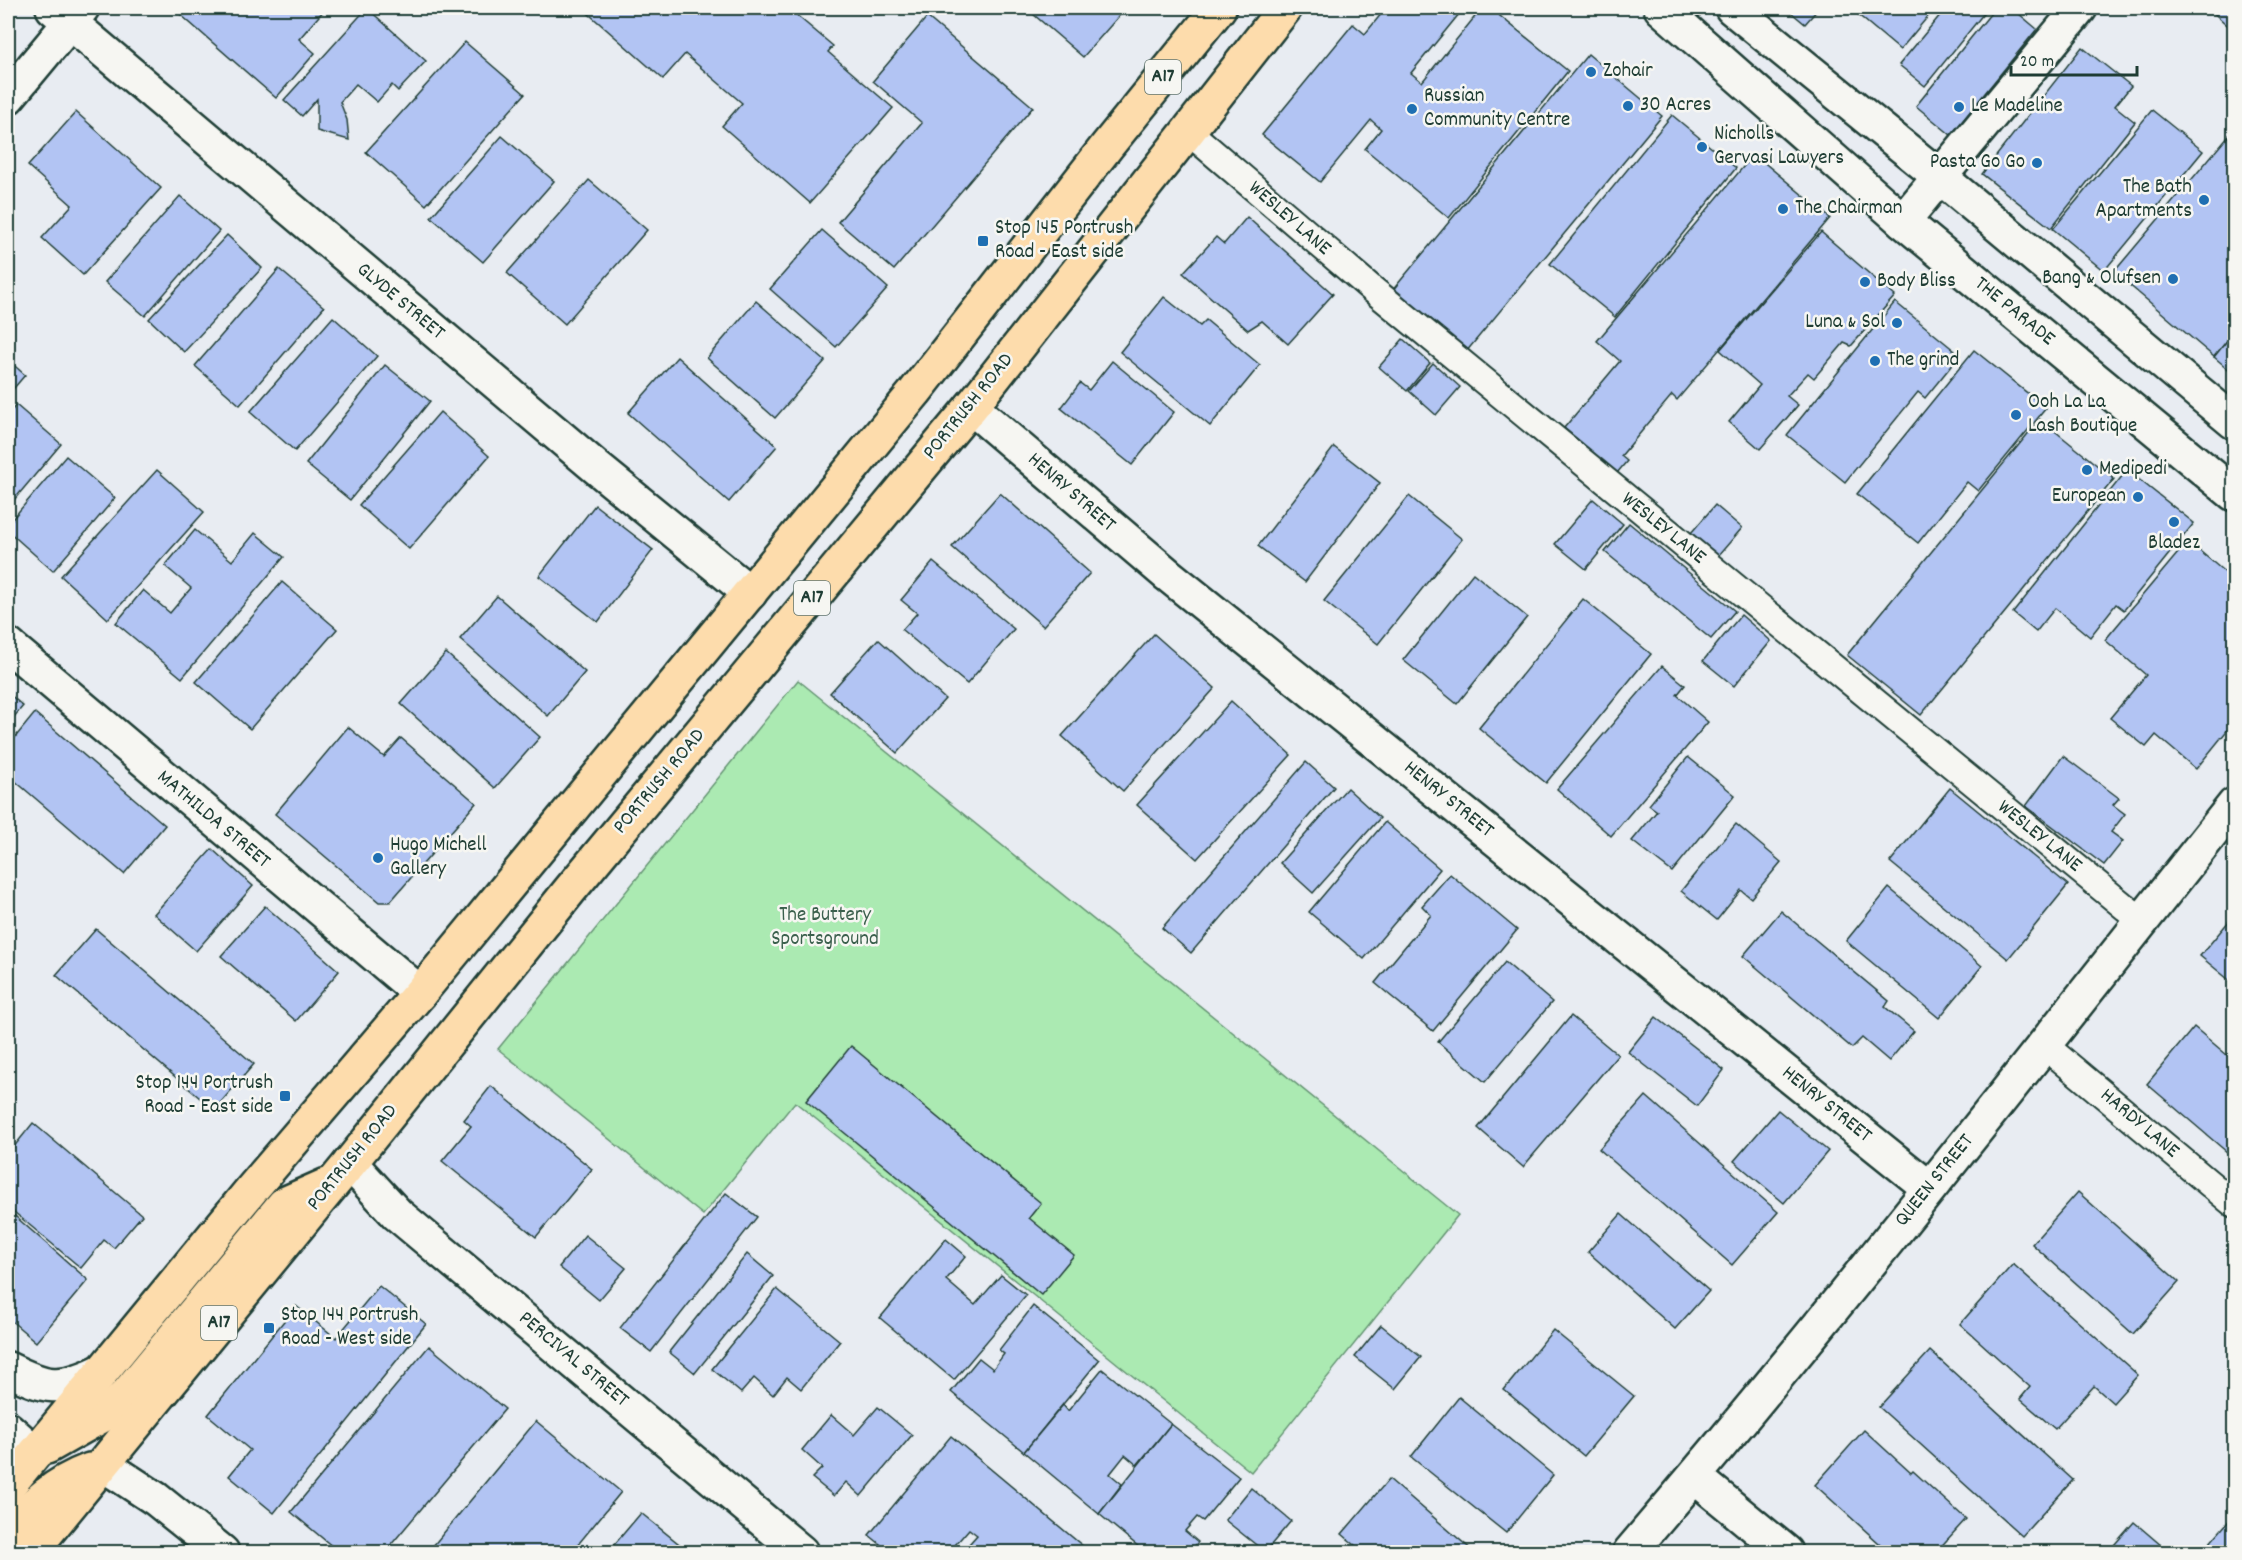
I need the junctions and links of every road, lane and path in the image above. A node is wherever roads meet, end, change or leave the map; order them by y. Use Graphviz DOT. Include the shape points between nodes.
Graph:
graph roads {
  1 [pos="1219,8"];
  2 [pos="1285,8"];
  3 [pos="1661,8"];
  4 [pos="1732,8"];
  5 [pos="2080,8"];
  6 [pos="68,12"];
  7 [pos="1813,73"];
  8 [pos="8,97"];
  9 [pos="1779,112"];
  10 [pos="1189,132"];
  11 [pos="1940,177"];
  12 [pos="1903,221"];
  13 [pos="971,407"];
  14 [pos="2235,422"];
  15 [pos="2235,494"];
  16 [pos="750,593"];
  17 [pos="8,645"];
  18 [pos="2235,805"];
  19 [pos="2142,921"];
  20 [pos="420,993"];
  21 [pos="2043,1044"];
  22 [pos="341,1173"];
  23 [pos="1929,1188"];
  24 [pos="2235,1204"];
  25 [pos="8,1369"];
  26 [pos="100,1372"];
  27 [pos="8,1429"];
  28 [pos="35,1453"];
  29 [pos="104,1464"];
  30 [pos="1695,1477"];
  31 [pos="8,1486"];
  32 [pos="8,1533"];
  33 [pos="31,1552"];
  34 [pos="222,1552"];
  35 [pos="801,1552"];
  36 [pos="1630,1552"];
  37 [pos="1786,1552"];
  1 -- 16 [label="highway, A17" via="915,392"];
  2 -- 10 [label="highway, PORTRUSH ROAD / A17"];
  3 -- 9 [label="street, THE PARADE"];
  4 -- 7 [label="street"];
  5 -- 11 [label="street"];
  6 -- 8 [label="street"];
  6 -- 16 [label="street, GLYDE STREET" via="597,468"];
  7 -- 9 [label="street"];
  7 -- 11 [label="street"];
  9 -- 12 [label="street, THE PARADE"];
  10 -- 13 [label="highway, PORTRUSH ROAD / A17"];
  10 -- 19 [label="lane, WESLEY LANE" via="1372,289"];
  11 -- 12 [label="street"];
  11 -- 14 [label="street"];
  12 -- 15 [label="street, THE PARADE"];
  13 -- 22 [label="highway, PORTRUSH ROAD / A17"];
  13 -- 23 [label="street, HENRY STREET" via="1177,583"];
  16 -- 20 [label="highway, A17"];
  17 -- 20 [label="street, MATHILDA STREET"];
  18 -- 19 [label="street, QUEEN STREET"];
  19 -- 21 [label="street, QUEEN STREET"];
  20 -- 26 [label="highway, A17"];
  21 -- 23 [label="street, QUEEN STREET"];
  21 -- 24 [label="lane, HARDY LANE"];
  22 -- 28 [label="highway" via="284,1204 107,1413"];
  22 -- 29 [label="highway, PORTRUSH ROAD / A17"];
  22 -- 35 [label="street, PERCIVAL STREET" via="397,1214"];
  23 -- 30 [label="street, QUEEN STREET"];
  25 -- 26 [label="street" via="32,1381 55,1386 77,1383"];
  26 -- 28 [label="highway, A17"];
  27 -- 28 [label="street"];
  28 -- 31 [label="highway, A17"];
  29 -- 32 [label="highway" via="77,1475 35,1502"];
  29 -- 33 [label="highway, PORTRUSH ROAD / A17"];
  29 -- 34 [label="street" via="156,1499"];
  30 -- 36 [label="street, QUEEN STREET"];
  30 -- 37 [label="street"];
}
